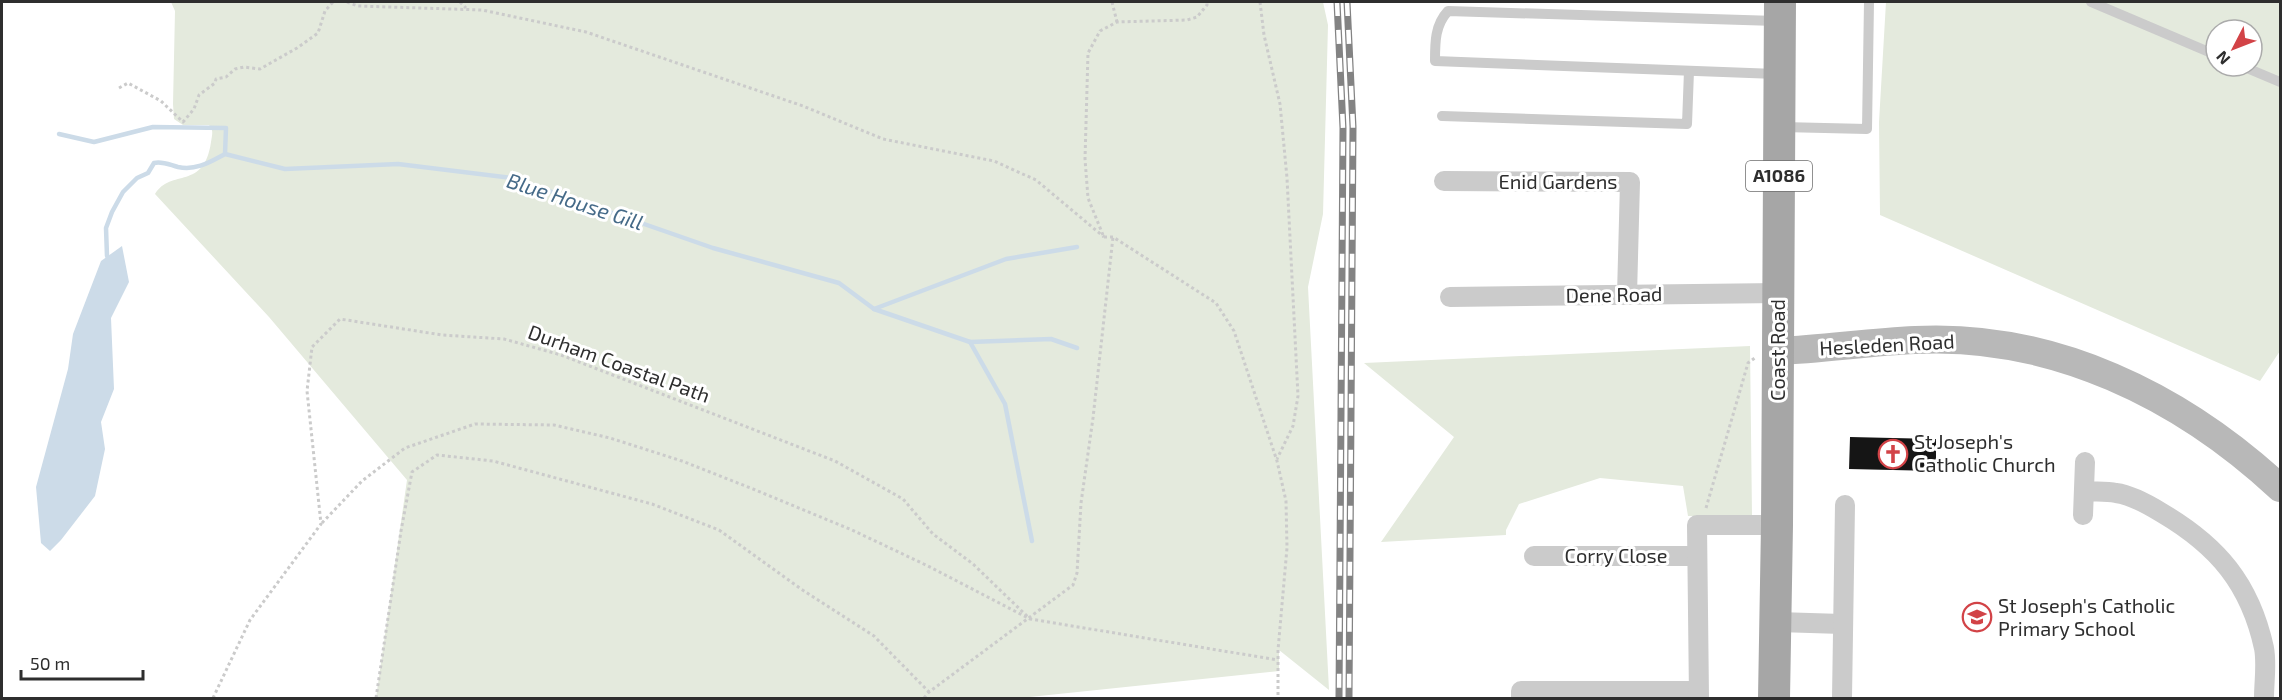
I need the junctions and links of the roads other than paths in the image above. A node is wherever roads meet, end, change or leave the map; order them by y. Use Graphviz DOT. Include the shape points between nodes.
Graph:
graph roads {
  1 [pos="1869,2"];
  2 [pos="2091,2"];
  3 [pos="1780,11"];
  4 [pos="2204,50"];
  5 [pos="1689,71"];
  6 [pos="1779,74"];
  7 [pos="2264,75"];
  8 [pos="2280,82"];
  9 [pos="1442,116"];
  10 [pos="1779,127"];
  11 [pos="1444,181"];
  12 [pos="1779,293"];
  13 [pos="1627,295"];
  14 [pos="1450,297"];
  15 [pos="1778,351"];
  16 [pos="2085,462"];
  17 [pos="2280,488"];
  18 [pos="2084,491"];
  19 [pos="1845,505"];
  20 [pos="2083,515"];
  21 [pos="1777,525"];
  22 [pos="1534,556"];
  23 [pos="1697,556"];
  24 [pos="1776,622"];
  25 [pos="1842,624"];
  26 [pos="1698,695"];
  27 [pos="1521,699"];
  28 [pos="1774,699"];
  29 [pos="1842,699"];
  30 [pos="2264,699"];
  1 -- 10 [label="lane" via="1867,129"];
  2 -- 4 [label="lane"];
  3 -- 5 [label="lane" via="1448,11 1440,20 1435,41 1435,61"];
  3 -- 6 [label="main road, Coast Road / A1086"];
  5 -- 6 [label="lane"];
  5 -- 9 [label="lane" via="1687,124"];
  6 -- 10 [label="main road, Coast Road / A1086"];
  7 -- 8 [label="lane"];
  10 -- 12 [label="main road, Coast Road / A1086"];
  11 -- 13 [label="street, Enid Gardens" via="1630,182"];
  12 -- 13 [label="street, Dene Road"];
  12 -- 15 [label="main road, Coast Road / A1086"];
  13 -- 14 [label="street, Dene Road"];
  15 -- 17 [label="main road, Hesleden Road" via="1916,339 2028,348 2091,368 2146,392 2200,423"];
  15 -- 21 [label="main road, Coast Road / A1086"];
  16 -- 18 [label="street"];
  18 -- 20 [label="street"];
  18 -- 30 [label="street" via="2118,493 2151,506 2216,552 2239,582 2256,618 2264,651"];
  19 -- 25 [label="street"];
  21 -- 23 [label="street" via="1698,525"];
  21 -- 24 [label="main road, Coast Road / A1086"];
  22 -- 23 [label="street, Corry Close"];
  23 -- 26 [label="street"];
  24 -- 25 [label="street"];
  24 -- 28 [label="main road, Coast Road / A1086"];
  25 -- 29 [label="street"];
  26 -- 27 [label="street" via="1521,691"];
}
